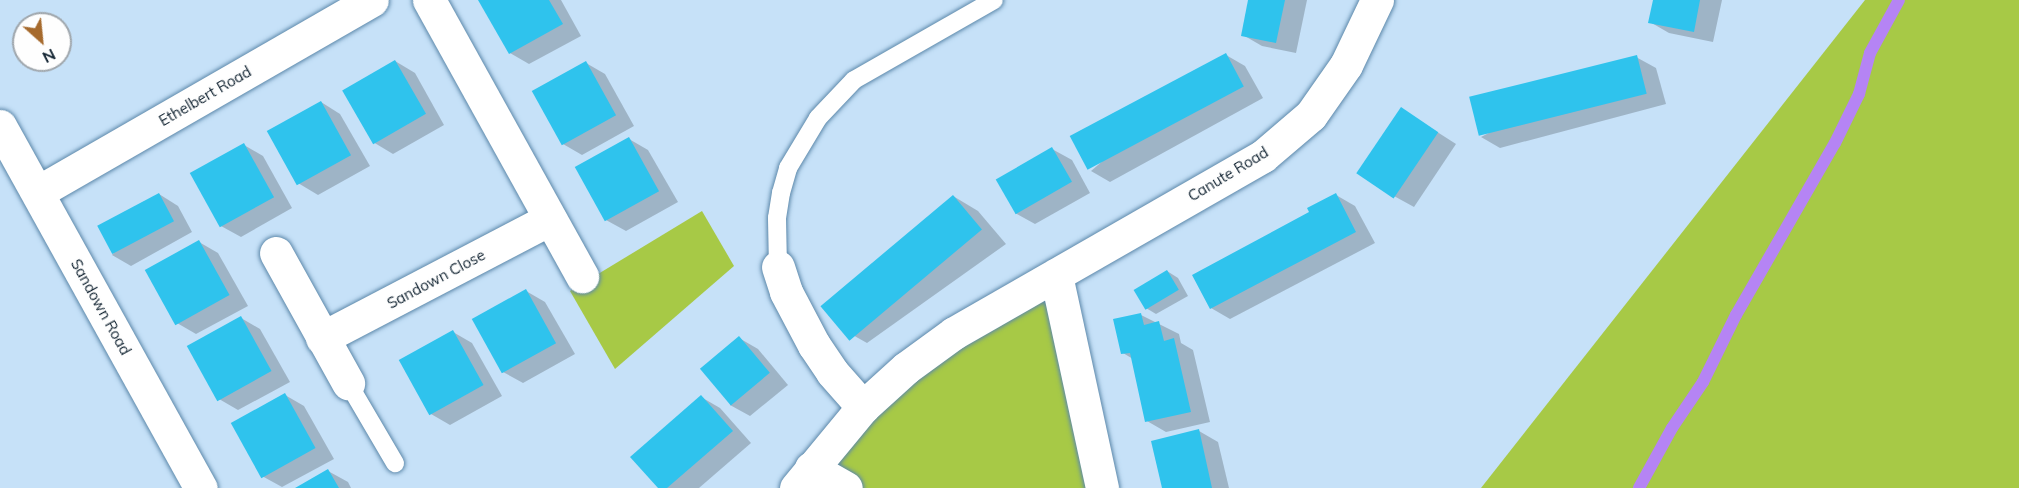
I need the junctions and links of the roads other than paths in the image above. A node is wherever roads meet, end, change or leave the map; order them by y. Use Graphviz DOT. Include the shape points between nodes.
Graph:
graph roads {
  1 [pos="372,0"];
  2 [pos="429,0"];
  3 [pos="994,0"];
  4 [pos="1377,0"];
  5 [pos="0,126"];
  6 [pos="38,192"];
  7 [pos="550,219"];
  8 [pos="276,253"];
  9 [pos="778,267"];
  10 [pos="1056,274"];
  11 [pos="582,276"];
  12 [pos="322,338"];
  13 [pos="348,383"];
  14 [pos="863,406"];
  15 [pos="395,463"];
  16 [pos="803,478"];
  17 [pos="201,488"];
  18 [pos="846,488"];
  19 [pos="1102,488"];
  1 -- 6 [label="street, Ethelbert Road"];
  2 -- 7 [label="street"];
  3 -- 9 [label="lane" via="854,80 818,118 788,168 781,193"];
  4 -- 10 [label="street, Canute Road" via="1346,65 1311,115 1271,149"];
  5 -- 6 [label="street, Sandown Road"];
  6 -- 17 [label="street, Sandown Road"];
  7 -- 11 [label="street"];
  7 -- 12 [label="street, Sandown Close"];
  8 -- 12 [label="street"];
  9 -- 14 [label="street" via="786,292 814,345"];
  10 -- 14 [label="street, Canute Road" via="954,333"];
  10 -- 19 [label="street"];
  12 -- 13 [label="street"];
  13 -- 15 [label="lane"];
  14 -- 16 [label="street, Canute Road"];
  16 -- 18 [label="street, Canute Road"];
}
